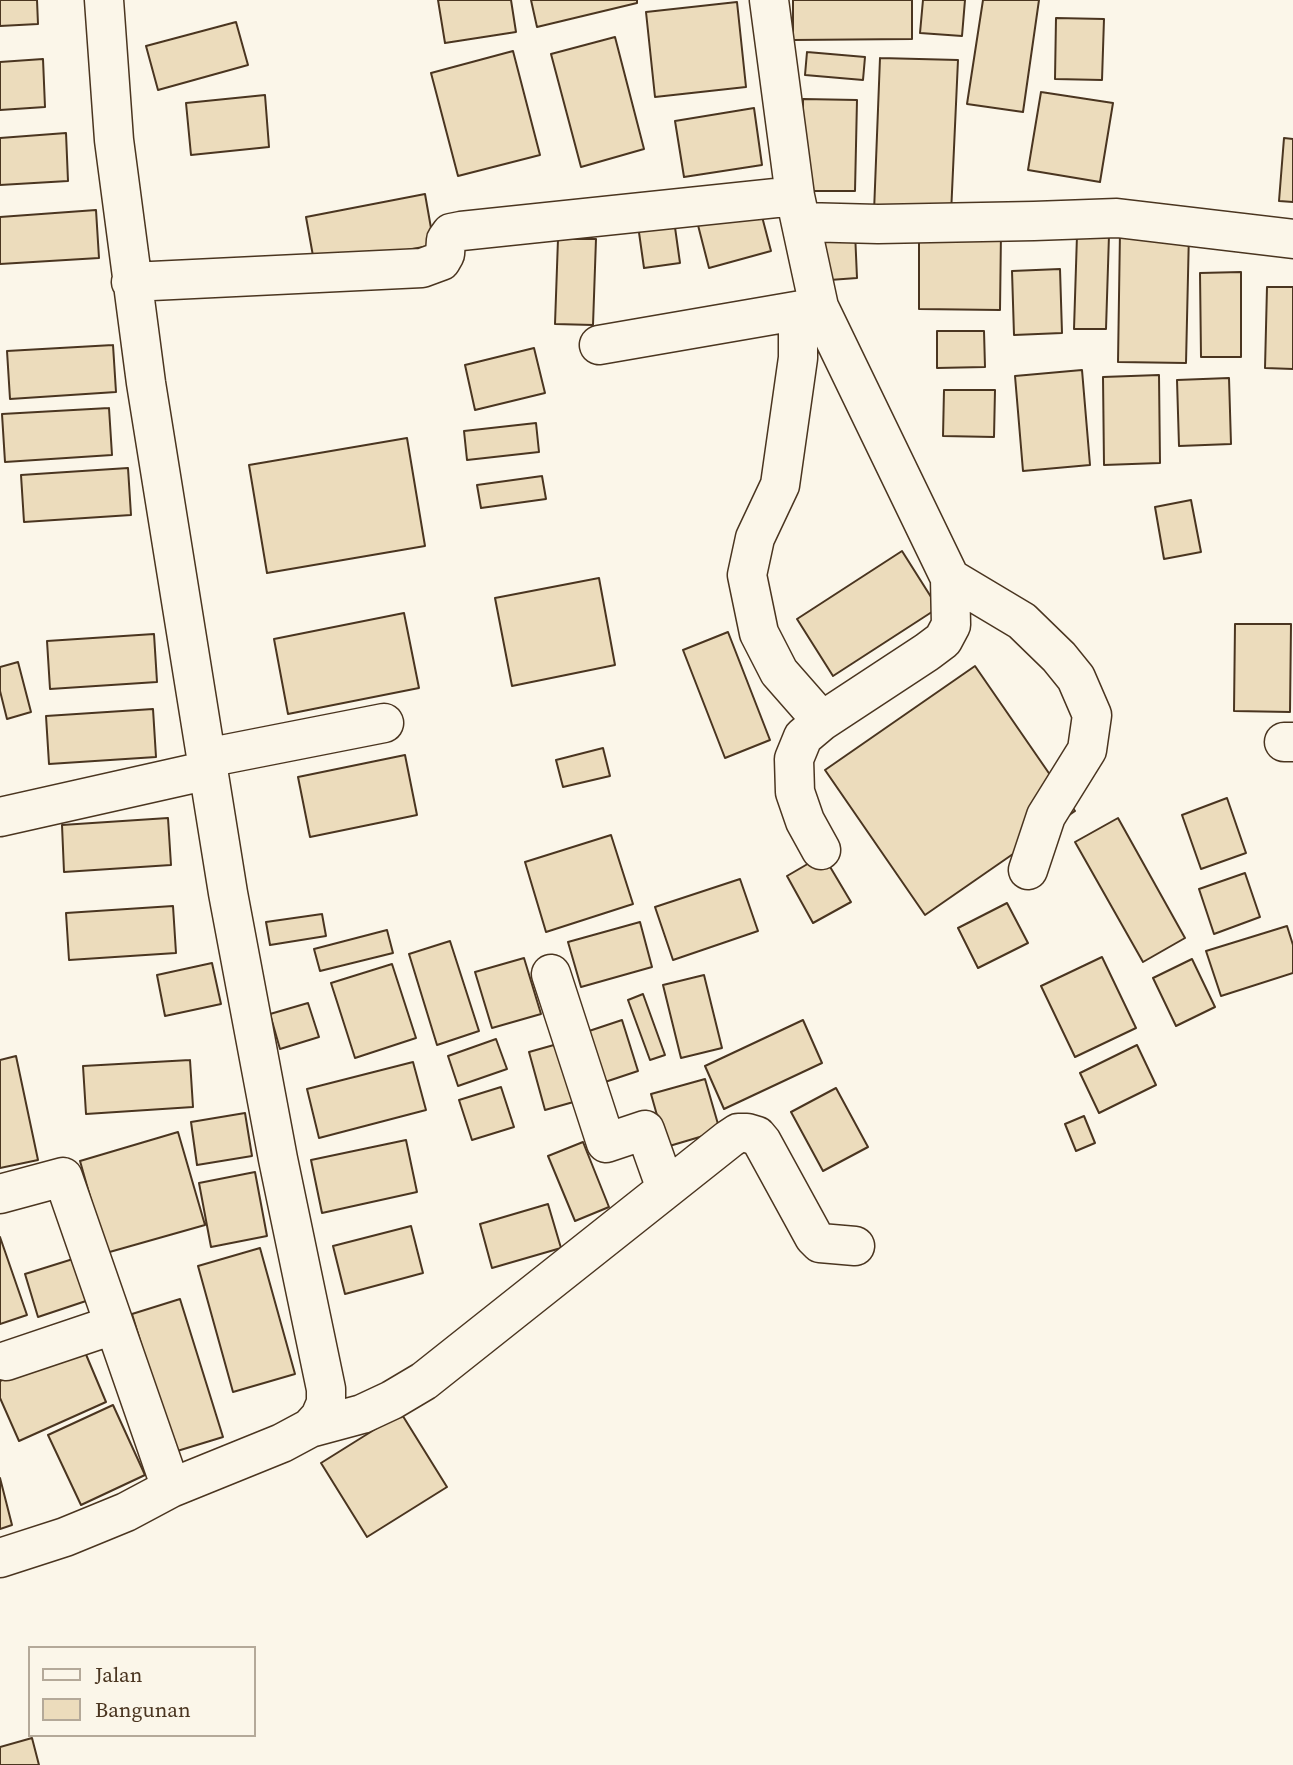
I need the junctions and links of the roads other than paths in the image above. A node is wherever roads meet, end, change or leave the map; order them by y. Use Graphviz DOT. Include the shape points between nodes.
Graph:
graph roads {
  1 [pos="104,0"];
  2 [pos="769,0"];
  3 [pos="798,209"];
  4 [pos="1293,239"];
  5 [pos="131,282"];
  6 [pos="808,309"];
  7 [pos="599,345"];
  8 [pos="950,578"];
  9 [pos="822,721"];
  10 [pos="384,723"];
  11 [pos="207,764"];
  12 [pos="0,817"];
  13 [pos="821,850"];
  14 [pos="1028,870"];
  15 [pos="551,974"];
  16 [pos="666,1189"];
  17 [pos="0,1194"];
  18 [pos="855,1246"];
  19 [pos="113,1325"];
  20 [pos="6,1361"];
  21 [pos="310,1428"];
  22 [pos="171,1488"];
  23 [pos="0,1558"];
  1 -- 5 [label="street"];
  2 -- 3 [label="street"];
  3 -- 4 [label="street" via="904,223 1116,218"];
  3 -- 5 [label="street" via="461,230 446,240 441,261 422,268"];
  3 -- 6 [label="street"];
  5 -- 11 [label="street"];
  6 -- 7 [label="street"];
  6 -- 8 [label="street"];
  6 -- 9 [label="street" via="780,485 755,538 747,575 759,634 779,672"];
  8 -- 9 [label="street" via="951,625 943,640"];
  8 -- 14 [label="street" via="1022,621 1076,678 1092,715 1087,750 1046,816"];
  9 -- 13 [label="street" via="803,737 794,759 795,792"];
  10 -- 11 [label="street"];
  11 -- 12 [label="street"];
  11 -- 21 [label="street" via="253,1028 326,1389 320,1417"];
  15 -- 16 [label="street" via="606,1143 645,1130"];
  16 -- 18 [label="street" via="738,1133 757,1136 814,1237 820,1243"];
  16 -- 21 [label="street" via="424,1381 362,1414"];
  17 -- 19 [label="street" via="63,1177"];
  19 -- 20 [label="street"];
  19 -- 22 [label="street"];
  21 -- 22 [label="street"];
  22 -- 23 [label="street" via="65,1537"];
}
